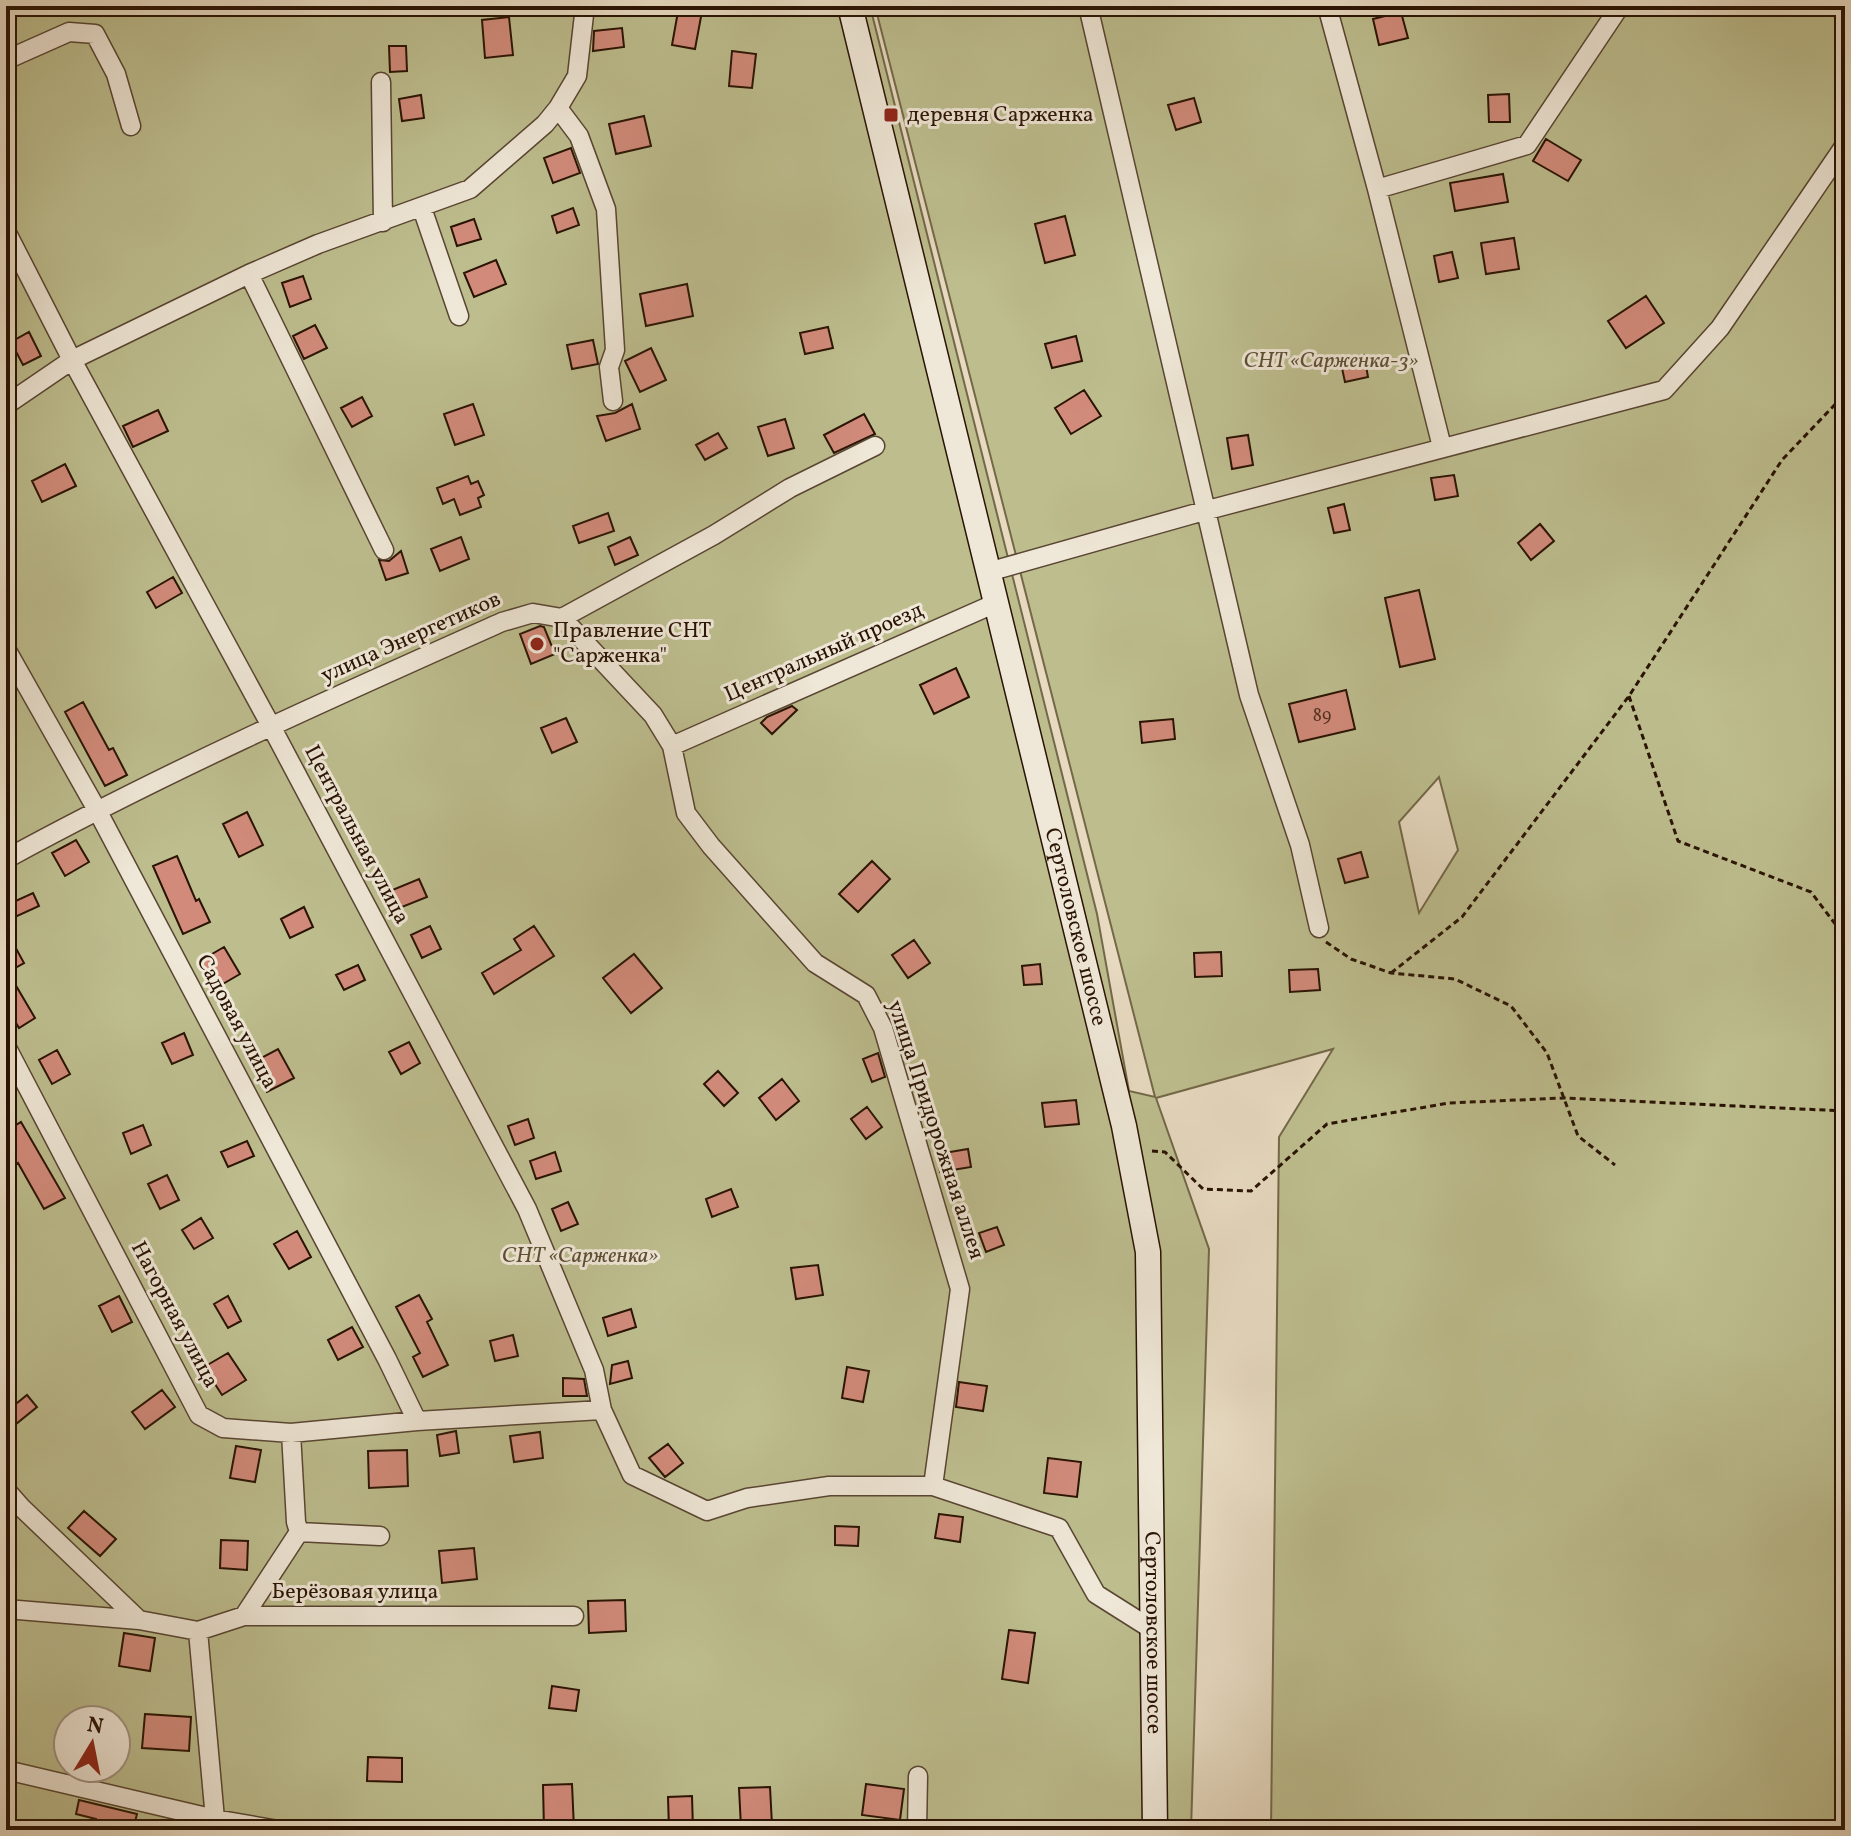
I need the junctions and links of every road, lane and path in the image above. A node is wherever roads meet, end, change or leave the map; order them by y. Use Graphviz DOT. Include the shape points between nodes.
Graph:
graph roads {
  1 [pos="585,6"];
  2 [pos="850,6"];
  3 [pos="1088,6"];
  4 [pos="1327,6"];
  5 [pos="1620,6"];
  6 [pos="6,60"];
  7 [pos="381,82"];
  8 [pos="558,108"];
  9 [pos="131,126"];
  10 [pos="1845,145"];
  11 [pos="1377,189"];
  12 [pos="422,208"];
  13 [pos="383,222"];
  14 [pos="6,231"];
  15 [pos="249,274"];
  16 [pos="459,316"];
  17 [pos="72,360"];
  18 [pos="1845,394"];
  19 [pos="613,401"];
  20 [pos="6,405"];
  21 [pos="875,446"];
  22 [pos="1442,447"];
  23 [pos="1204,511"];
  24 [pos="384,550"];
  25 [pos="988,572"];
  26 [pos="996,603"];
  27 [pos="562,618"];
  28 [pos="6,649"];
  29 [pos="1629,696"];
  30 [pos="271,726"];
  31 [pos="672,746"];
  32 [pos="97,810"];
  33 [pos="6,859"];
  34 [pos="1319,928"];
  35 [pos="1845,937"];
  36 [pos="1391,973"];
  37 [pos="6,1046"];
  38 [pos="1564,1098"];
  39 [pos="1845,1111"];
  40 [pos="1128,1150"];
  41 [pos="1615,1165"];
  42 [pos="602,1410"];
  43 [pos="417,1421"];
  44 [pos="291,1433"];
  45 [pos="933,1486"];
  46 [pos="6,1490"];
  47 [pos="299,1532"];
  48 [pos="380,1536"];
  49 [pos="6,1609"];
  50 [pos="244,1616"];
  51 [pos="574,1616"];
  52 [pos="139,1620"];
  53 [pos="1153,1630"];
  54 [pos="198,1631"];
  55 [pos="6,1770"];
  56 [pos="918,1776"];
  57 [pos="215,1819"];
  58 [pos="278,1830"];
  59 [pos="917,1830"];
  60 [pos="1155,1830"];
  1 -- 8 [label="street" via="577,76"];
  2 -- 25 [label="main road, Сертоловское шоссе"];
  3 -- 23 [label="street"];
  4 -- 11 [label="street"];
  5 -- 11 [label="street" via="1527,145"];
  6 -- 9 [label="street" via="69,32 95,34 116,74"];
  7 -- 13 [label="street"];
  8 -- 12 [label="street" via="470,189"];
  8 -- 19 [label="street" via="579,136 606,209"];
  10 -- 22 [label="street" via="1720,328 1664,390"];
  11 -- 22 [label="street"];
  12 -- 13 [label="street"];
  12 -- 16 [label="street"];
  13 -- 15 [label="street"];
  14 -- 17 [label="street, Центральная улица"];
  15 -- 17 [label="street"];
  15 -- 24 [label="street"];
  17 -- 20 [label="street"];
  17 -- 30 [label="street, Центральная улица"];
  18 -- 29 [label="path" via="1782,460"];
  21 -- 27 [label="street" via="790,488"];
  22 -- 23 [label="street"];
  23 -- 25 [label="street"];
  23 -- 34 [label="street" via="1249,695 1300,845"];
  25 -- 26 [label="main road, Сертоловское шоссе"];
  26 -- 31 [label="street, Центральный проезд"];
  26 -- 40 [label="main road, Сертоловское шоссе"];
  27 -- 30 [label="street, улица Энергетиков" via="533,613 502,622"];
  27 -- 31 [label="street, улица Придорожная аллея" via="653,715"];
  28 -- 32 [label="street, Садовая улица"];
  29 -- 35 [label="path" via="1678,841 1811,892"];
  29 -- 36 [label="path" via="1462,917"];
  30 -- 32 [label="street, улица Энергетиков"];
  30 -- 42 [label="street, Центральная улица" via="527,1209 594,1370"];
  31 -- 45 [label="street, улица Придорожная аллея" via="686,813 815,963 866,995 883,1028 960,1289"];
  32 -- 33 [label="street, улица Энергетиков"];
  32 -- 43 [label="street, Садовая улица"];
  34 -- 36 [label="path" via="1328,946"];
  36 -- 38 [label="path" via="1455,979 1511,1006 1547,1053"];
  37 -- 44 [label="street, Нагорная улица" via="199,1415 223,1428"];
  38 -- 39 [label="path"];
  38 -- 40 [label="path" via="1449,1103 1327,1124 1251,1191 1203,1189 1165,1152"];
  38 -- 41 [label="path" via="1578,1136"];
  40 -- 53 [label="main road, Сертоловское шоссе" via="1148,1252"];
  42 -- 43 [label="street, Нагорная улица"];
  42 -- 45 [label="street, Центральная улица" via="632,1475 707,1511 747,1498 829,1486"];
  43 -- 44 [label="street, Нагорная улица"];
  44 -- 47 [label="street"];
  45 -- 53 [label="street" via="1059,1528 1096,1594"];
  46 -- 52 [label="street"];
  47 -- 48 [label="street"];
  47 -- 50 [label="street"];
  49 -- 52 [label="street, Берёзовая улица"];
  50 -- 51 [label="street, Берёзовая улица"];
  50 -- 54 [label="street, Берёзовая улица"];
  52 -- 54 [label="street, Берёзовая улица"];
  53 -- 60 [label="main road, Сертоловское шоссе"];
  54 -- 57 [label="street"];
  55 -- 57 [label="street"];
  56 -- 59 [label="street"];
  57 -- 58 [label="street"];
}
